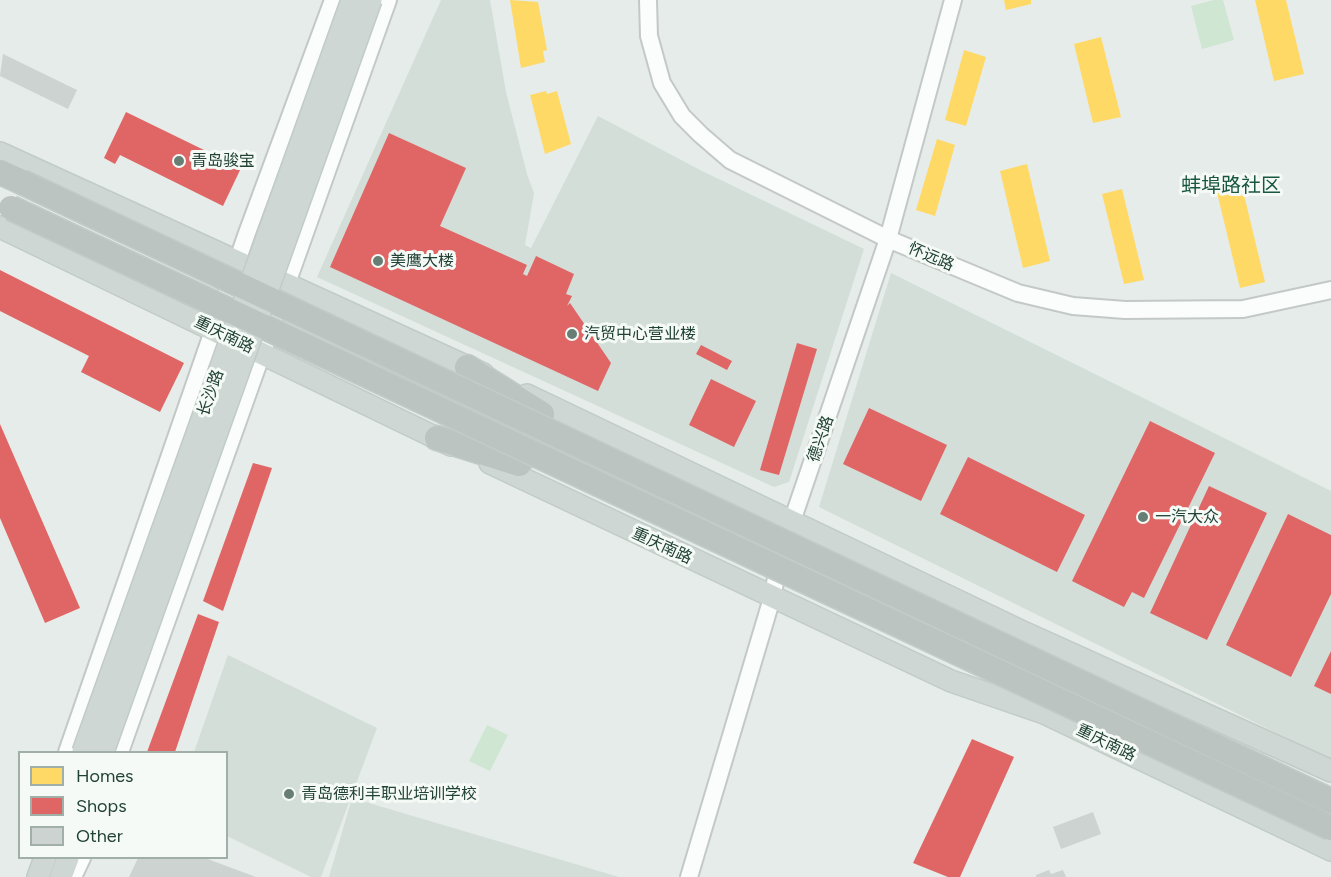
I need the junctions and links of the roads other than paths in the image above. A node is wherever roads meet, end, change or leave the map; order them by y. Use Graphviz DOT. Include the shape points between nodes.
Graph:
graph roads {
  1 [pos="333,0"];
  2 [pos="352,0"];
  3 [pos="371,0"];
  4 [pos="388,0"];
  5 [pos="648,0"];
  6 [pos="953,0"];
  7 [pos="0,153"];
  8 [pos="0,172"];
  9 [pos="0,202"];
  10 [pos="0,227"];
  11 [pos="888,239"];
  12 [pos="237,262"];
  13 [pos="288,285"];
  14 [pos="1331,290"];
  15 [pos="213,330"];
  16 [pos="263,354"];
  17 [pos="467,367"];
  18 [pos="437,438"];
  19 [pos="793,522"];
  20 [pos="772,598"];
  21 [pos="68,751"];
  22 [pos="84,751"];
  23 [pos="104,751"];
  24 [pos="121,751"];
  25 [pos="1331,771"];
  26 [pos="1331,789"];
  27 [pos="1331,801"];
  28 [pos="1331,828"];
  29 [pos="1331,841"];
  30 [pos="1331,850"];
  31 [pos="36,859"];
  32 [pos="45,859"];
  33 [pos="68,859"];
  34 [pos="81,859"];
  35 [pos="31,877"];
  36 [pos="38,877"];
  37 [pos="61,877"];
  38 [pos="73,877"];
  39 [pos="689,877"];
  1 -- 12 [label="street, 长沙路"];
  2 -- 22 [label="main road, 长沙路, bridge"];
  3 -- 23 [label="main road, 长沙路, bridge"];
  4 -- 13 [label="street"];
  5 -- 11 [label="street, 怀远路" via="649,36 662,83 682,116 700,135 730,160"];
  6 -- 11 [label="street, 德兴路"];
  7 -- 12 [label="main road"];
  8 -- 27 [label="highway, bridge"];
  9 -- 28 [label="highway, bridge"];
  10 -- 15 [label="main road, 重庆南路"];
  11 -- 14 [label="street, 怀远路" via="1018,293 1073,306 1125,310 1243,309"];
  11 -- 19 [label="street, 德兴路"];
  12 -- 13 [label="main road"];
  12 -- 15 [label="street, 长沙路"];
  13 -- 16 [label="street"];
  13 -- 17 [label="main road"];
  15 -- 16 [label="main road, 重庆南路"];
  15 -- 21 [label="street, 长沙路"];
  16 -- 18 [label="main road, 重庆南路"];
  16 -- 24 [label="street"];
  17 -- 19 [label="main road"];
  17 -- 26 [label="highway" via="542,414"];
  18 -- 20 [label="main road, 重庆南路"];
  18 -- 29 [label="highway" via="519,464 1256,810"];
  19 -- 20 [label="street, 德兴路" via="782,550"];
  19 -- 25 [label="main road" via="1023,632"];
  20 -- 30 [label="main road, 重庆南路" via="951,681 1044,713"];
  20 -- 39 [label="street, 德兴路"];
  31 -- 35 [label="street"];
  32 -- 36 [label="main road"];
  33 -- 37 [label="main road"];
  34 -- 38 [label="street"];
}
